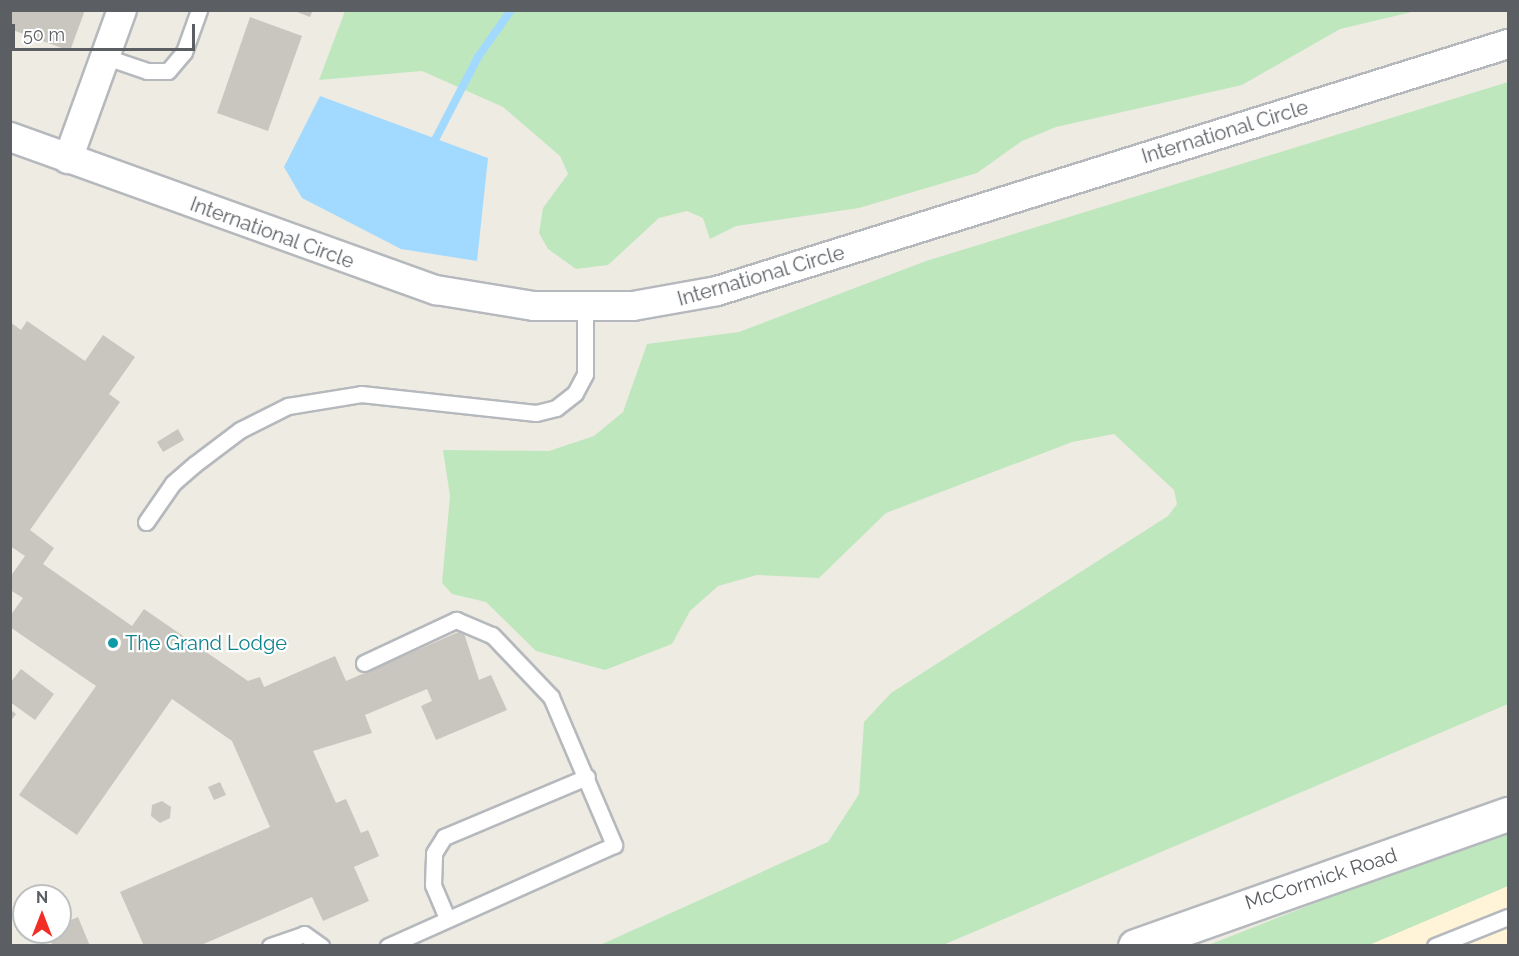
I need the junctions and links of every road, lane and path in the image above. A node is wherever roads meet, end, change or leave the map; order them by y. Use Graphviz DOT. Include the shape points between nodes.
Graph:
graph roads {
  1 [pos="122,10"];
  2 [pos="199,10"];
  3 [pos="1509,44"];
  4 [pos="109,58"];
  5 [pos="10,138"];
  6 [pos="68,159"];
  7 [pos="585,308"];
  8 [pos="146,522"];
  9 [pos="364,663"];
  10 [pos="586,777"];
  11 [pos="1509,814"];
  12 [pos="1509,917"];
  13 [pos="447,918"];
  14 [pos="270,945"];
  15 [pos="321,945"];
  16 [pos="388,945"];
  17 [pos="1135,945"];
  18 [pos="1435,945"];
  1 -- 4 [label="street"];
  2 -- 4 [label="lane" via="184,52 168,71 147,71"];
  3 -- 7 [label="street, International Circle" via="717,291 664,304"];
  4 -- 6 [label="street"];
  5 -- 6 [label="street, International Circle"];
  6 -- 7 [label="street, International Circle" via="436,290 486,301"];
  7 -- 8 [label="lane" via="585,374 575,393 556,408 536,413 361,394 288,406 240,430 195,464 173,483"];
  9 -- 10 [label="lane" via="456,620 478,625 551,697"];
  10 -- 13 [label="lane" via="444,837 434,853 433,885"];
  10 -- 13 [label="lane" via="614,845"];
  11 -- 17 [label="main road, McCormick Road"];
  12 -- 18 [label="lane"];
  13 -- 16 [label="lane"];
  14 -- 15 [label="lane" via="304,934"];
}
